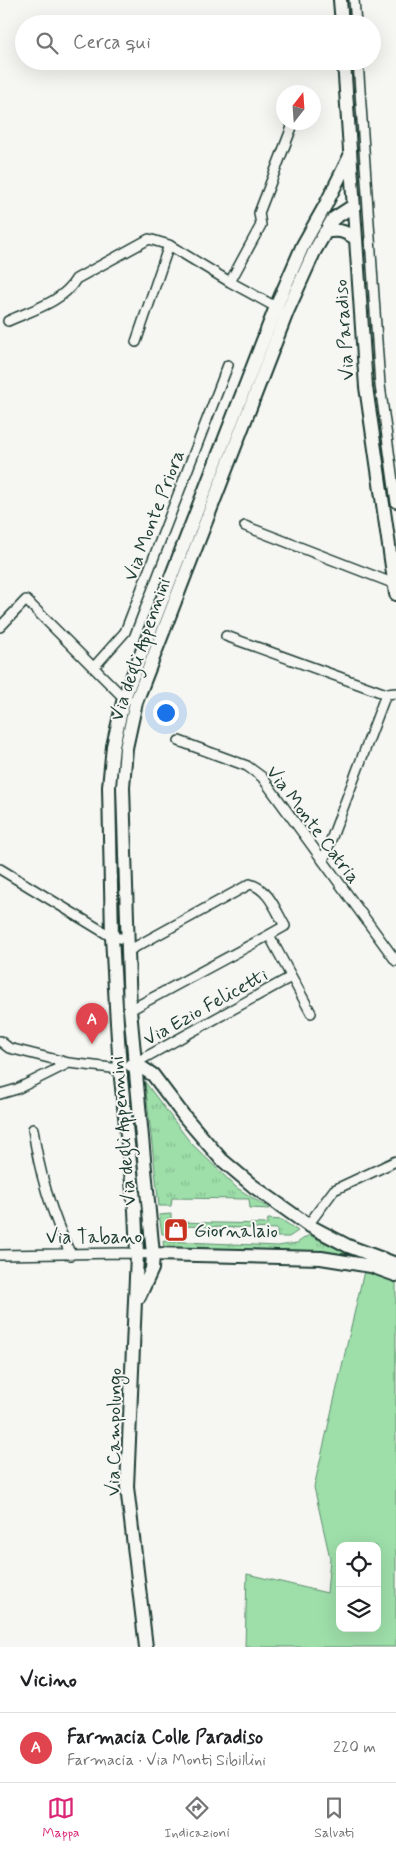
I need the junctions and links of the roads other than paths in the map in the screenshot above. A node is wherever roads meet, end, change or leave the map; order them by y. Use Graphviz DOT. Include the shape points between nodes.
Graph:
graph roads {
  1 [pos="340,0"];
  2 [pos="354,0"];
  3 [pos="341,15"];
  4 [pos="355,15"];
  5 [pos="345,70"];
  6 [pos="359,70"];
  7 [pos="291,130"];
  8 [pos="350,156"];
  9 [pos="325,206"];
  10 [pos="353,206"];
  11 [pos="325,232"];
  12 [pos="355,238"];
  13 [pos="169,245"];
  14 [pos="230,282"];
  15 [pos="276,307"];
  16 [pos="8,321"];
  17 [pos="136,342"];
  18 [pos="228,365"];
  19 [pos="380,385"];
  20 [pos="366,387"];
  21 [pos="396,503"];
  22 [pos="245,526"];
  23 [pos="395,589"];
  24 [pos="0,627"];
  25 [pos="226,636"];
  26 [pos="94,667"];
  27 [pos="391,694"];
  28 [pos="130,700"];
  29 [pos="180,741"];
  30 [pos="323,861"];
  31 [pos="0,869"];
  32 [pos="269,935"];
  33 [pos="112,937"];
  34 [pos="128,945"];
  35 [pos="396,961"];
  36 [pos="291,977"];
  37 [pos="130,1010"];
  38 [pos="311,1013"];
  39 [pos="0,1041"];
  40 [pos="68,1063"];
  41 [pos="135,1063"];
  42 [pos="120,1069"];
  43 [pos="0,1094"];
  44 [pos="34,1129"];
  45 [pos="396,1160"];
  46 [pos="308,1225"];
  47 [pos="137,1254"];
  48 [pos="153,1254"];
  49 [pos="0,1255"];
  50 [pos="72,1255"];
  51 [pos="396,1264"];
  52 [pos="396,1275"];
  53 [pos="136,1306"];
  54 [pos="146,1647"];
  1 -- 3 [label="street"];
  2 -- 4 [label="street"];
  5 -- 8 [label="street, Via Paradiso"];
  6 -- 19 [label="street"];
  7 -- 14 [label="street" via="259,213 261,225"];
  8 -- 9 [label="street, Via degli Appennini"];
  8 -- 10 [label="street, Via Paradiso"];
  9 -- 10 [label="street" via="344,200"];
  9 -- 15 [label="street, Via degli Appennini"];
  10 -- 11 [label="street, Via degli Appennini" via="333,219"];
  10 -- 12 [label="street, Via Paradiso"];
  11 -- 12 [label="street" via="336,229"];
  11 -- 28 [label="street, Via degli Appennini" via="287,312"];
  12 -- 20 [label="street, Via Paradiso"];
  13 -- 14 [label="street"];
  13 -- 16 [label="street" via="149,239 76,279 63,296"];
  13 -- 17 [label="street"];
  14 -- 15 [label="street"];
  15 -- 28 [label="street, Via degli Appennini"];
  18 -- 26 [label="street, Via Monte Priora" via="125,632"];
  19 -- 20 [label="street"];
  19 -- 21 [label="street"];
  20 -- 23 [label="street, Via Paradiso"];
  22 -- 23 [label="street"];
  24 -- 26 [label="street" via="26,600"];
  25 -- 27 [label="street"];
  26 -- 28 [label="street"];
  27 -- 30 [label="street"];
  28 -- 33 [label="street, Via degli Appennini" via="113,746 109,787"];
  28 -- 34 [label="street, Via degli Appennini" via="123,787"];
  29 -- 30 [label="street, Via Monte Catria" via="247,766 262,777"];
  30 -- 35 [label="street, Via Monte Catria"];
  31 -- 33 [label="street"];
  32 -- 34 [label="street" via="285,926 268,895 250,884"];
  32 -- 36 [label="street"];
  32 -- 37 [label="street"];
  33 -- 34 [label="street"];
  33 -- 42 [label="street, Via degli Appennini"];
  34 -- 37 [label="street, Via degli Appennini"];
  36 -- 38 [label="street"];
  36 -- 41 [label="street, Via Ezio Felicetti"];
  37 -- 41 [label="street, Via degli Appennini"];
  39 -- 40 [label="street" via="9,1048"];
  40 -- 42 [label="street"];
  40 -- 43 [label="street" via="17,1089"];
  41 -- 42 [label="street"];
  41 -- 46 [label="street" via="153,1075 221,1159"];
  41 -- 48 [label="street, Via degli Appennini"];
  42 -- 47 [label="street, Via degli Appennini"];
  44 -- 50 [label="street" via="37,1157 49,1200"];
  45 -- 46 [label="street" via="334,1190"];
  46 -- 51 [label="street" via="348,1246"];
  47 -- 48 [label="street, Via Tabano"];
  47 -- 50 [label="street, Via Tabano"];
  47 -- 53 [label="street, Via Campolungo"];
  48 -- 52 [label="street, Via Tabano" via="321,1258 371,1266"];
  48 -- 53 [label="street, Via Campolungo" via="152,1268"];
  49 -- 50 [label="street, Via Tabano"];
  53 -- 54 [label="street, Via Campolungo" via="127,1487"];
}
